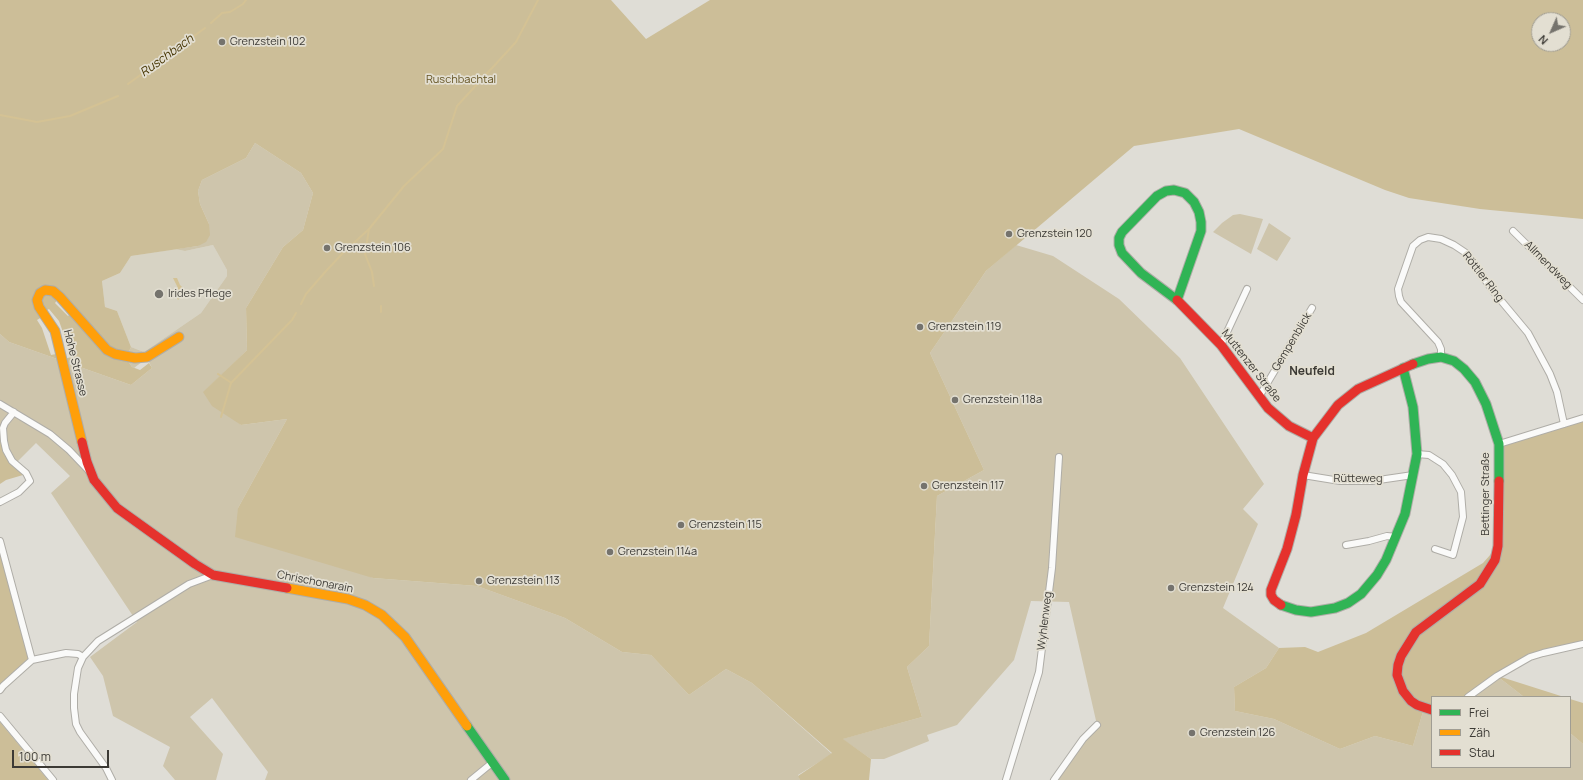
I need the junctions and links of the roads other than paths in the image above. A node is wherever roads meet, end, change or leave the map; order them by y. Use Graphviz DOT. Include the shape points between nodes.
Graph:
graph roads {
  1 [pos="1513,231"];
  2 [pos="1247,289"];
  3 [pos="1177,300"];
  4 [pos="1583,300"];
  5 [pos="1312,308"];
  6 [pos="179,337"];
  7 [pos="1221,345"];
  8 [pos="1440,357"];
  9 [pos="1402,368"];
  10 [pos="1259,397"];
  11 [pos="0,404"];
  12 [pos="14,412"];
  13 [pos="1583,418"];
  14 [pos="1564,424"];
  15 [pos="1313,438"];
  16 [pos="1499,444"];
  17 [pos="1417,454"];
  18 [pos="1059,457"];
  19 [pos="90,473"];
  20 [pos="1303,474"];
  21 [pos="1413,475"];
  22 [pos="0,502"];
  23 [pos="1396,537"];
  24 [pos="0,541"];
  25 [pos="1346,545"];
  26 [pos="1435,549"];
  27 [pos="213,575"];
  28 [pos="1583,644"];
  29 [pos="83,657"];
  30 [pos="32,660"];
  31 [pos="0,690"];
  32 [pos="1469,696"];
  33 [pos="1431,710"];
  34 [pos="0,716"];
  35 [pos="1097,725"];
  36 [pos="493,762"];
  37 [pos="53,780"];
  38 [pos="112,780"];
  39 [pos="471,780"];
  40 [pos="505,780"];
  41 [pos="1006,780"];
  42 [pos="1054,780"];
  1 -- 4 [label="street, Allmendweg"];
  2 -- 7 [label="street"];
  3 -- 3 [label="street, Muttenzer Straße" via="1201,231 1201,222 1194,202 1185,193 1174,190 1157,196 1122,232 1119,245 1122,254 1141,273"];
  3 -- 7 [label="street, Muttenzer Straße"];
  5 -- 10 [label="street, Gempenblick"];
  6 -- 19 [label="street, Hohe Strasse" via="147,357 135,358 115,354 107,350 53,291 46,290 40,293 37,300 55,331"];
  7 -- 10 [label="street, Muttenzer Straße"];
  8 -- 9 [label="street"];
  8 -- 14 [label="street, Röttler Ring" via="1441,349 1438,342 1401,302 1398,289 1413,246 1428,238 1441,239 1466,253 1528,333 1550,374"];
  8 -- 16 [label="street, Bettinger Straße" via="1464,369 1475,382 1486,404"];
  9 -- 15 [label="street" via="1348,396"];
  9 -- 17 [label="street" via="1413,407"];
  10 -- 15 [label="street, Muttenzer Straße" via="1277,418"];
  11 -- 12 [label="street, Hohe Strasse"];
  12 -- 19 [label="street, Hohe Strasse" via="50,434"];
  12 -- 22 [label="street" via="3,428 6,450 30,481 20,492"];
  13 -- 14 [label="street"];
  14 -- 16 [label="street"];
  15 -- 20 [label="street"];
  16 -- 33 [label="street, Bettinger Straße" via="1499,530 1495,560 1480,584 1416,632 1398,665 1399,682 1407,696 1417,705"];
  17 -- 21 [label="street"];
  17 -- 26 [label="street" via="1429,455 1443,464 1461,492 1462,517 1453,555"];
  18 -- 41 [label="street, Wyhlenweg" via="1052,568 1039,672"];
  19 -- 27 [label="street, Hohe Strasse" via="117,508"];
  20 -- 21 [label="street, Rütteweg" via="1364,481"];
  20 -- 23 [label="street" via="1287,548 1271,590 1271,595 1279,604 1311,612 1348,603 1377,575"];
  21 -- 23 [label="street" via="1405,514"];
  23 -- 25 [label="street" via="1387,536"];
  24 -- 30 [label="street"];
  27 -- 29 [label="street" via="189,584 98,641"];
  27 -- 36 [label="street, Chrischonarain" via="348,599 382,615 405,637"];
  28 -- 32 [label="street" via="1530,657"];
  29 -- 30 [label="street" via="66,653"];
  29 -- 38 [label="street" via="78,668 74,694 76,724"];
  30 -- 31 [label="street"];
  34 -- 37 [label="street"];
  35 -- 42 [label="street" via="1083,739"];
  36 -- 39 [label="street"];
  36 -- 40 [label="street, Chrischonarain"];
}
